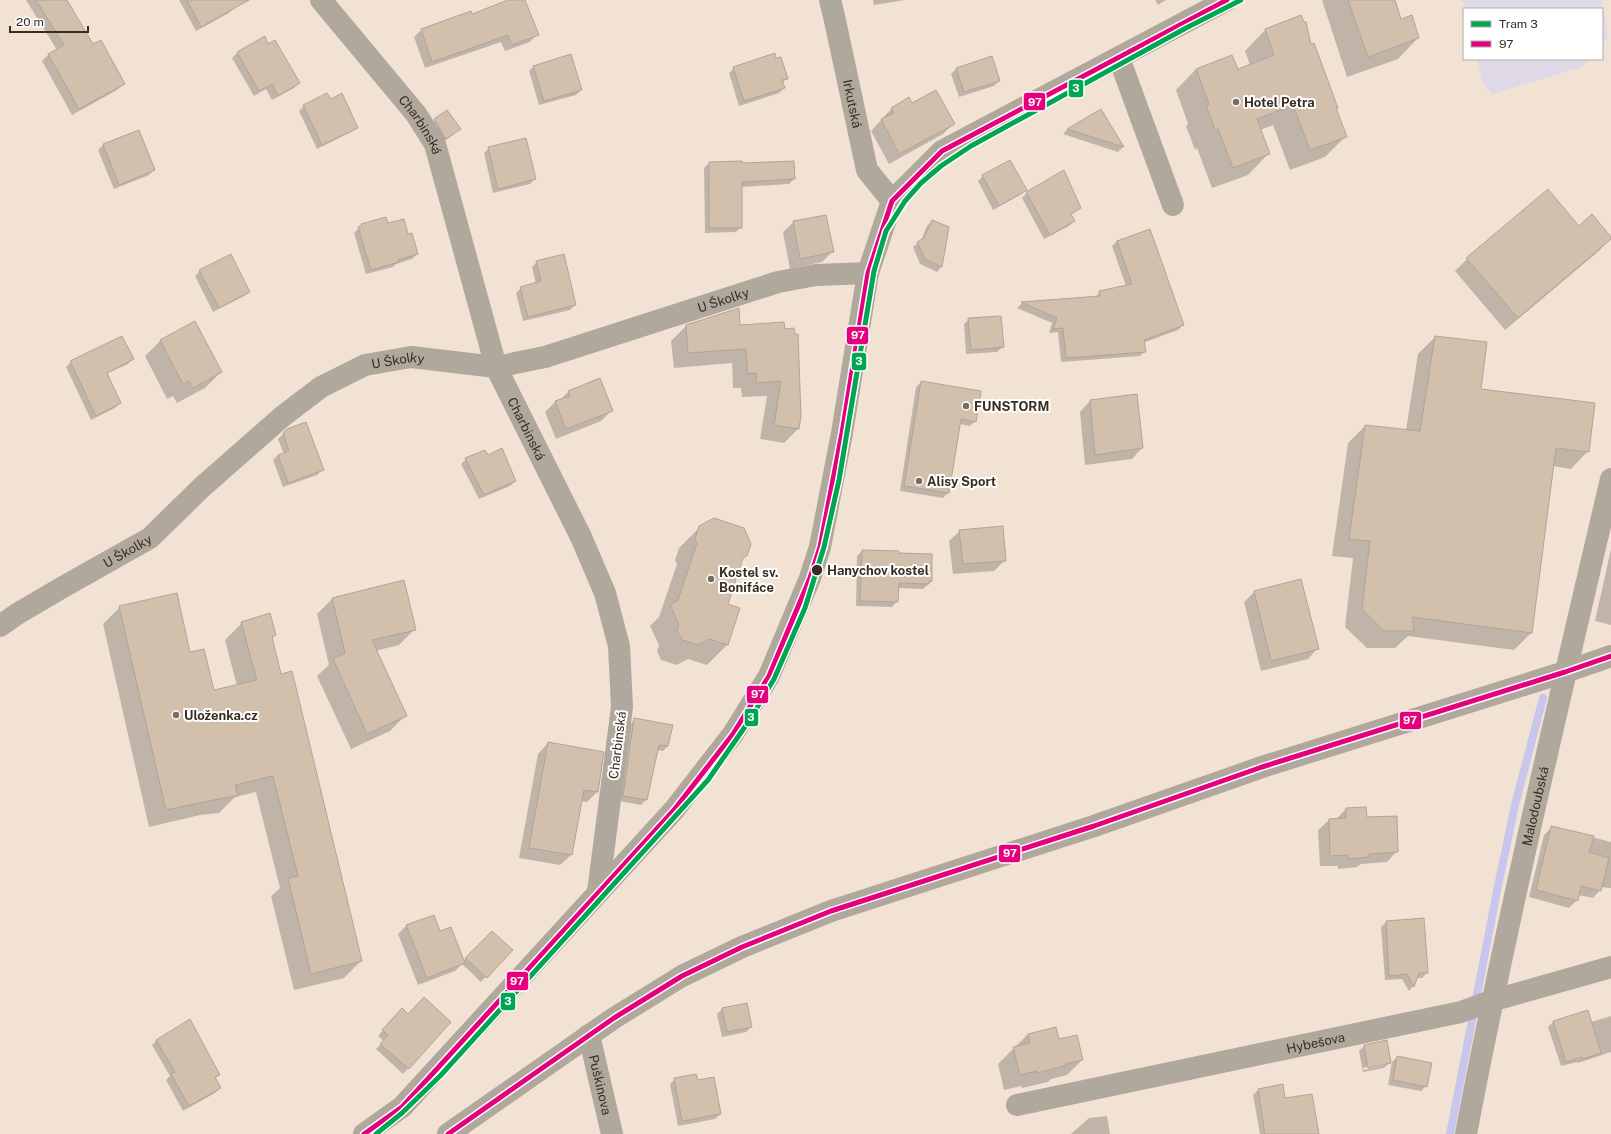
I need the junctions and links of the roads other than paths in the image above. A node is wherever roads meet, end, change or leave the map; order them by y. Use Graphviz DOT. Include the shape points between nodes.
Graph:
graph roads {
  1 [pos="321,0"];
  2 [pos="830,0"];
  3 [pos="1227,0"];
  4 [pos="1119,58"];
  5 [pos="892,200"];
  6 [pos="1173,205"];
  7 [pos="868,273"];
  8 [pos="496,367"];
  9 [pos="1611,479"];
  10 [pos="0,626"];
  11 [pos="1611,656"];
  12 [pos="1565,672"];
  13 [pos="598,892"];
  14 [pos="1611,967"];
  15 [pos="1491,1001"];
  16 [pos="589,1035"];
  17 [pos="1017,1105"];
  18 [pos="364,1134"];
  19 [pos="448,1134"];
  20 [pos="612,1134"];
  21 [pos="1466,1134"];
  1 -- 8 [label="street, Charbinská" via="416,114 434,144"];
  2 -- 5 [label="street, Irkutská" via="867,170"];
  3 -- 4 [label="street"];
  4 -- 5 [label="street" via="942,151"];
  4 -- 6 [label="street"];
  5 -- 7 [label="street"];
  7 -- 8 [label="street, U Školky" via="816,275 778,282 545,357"];
  7 -- 13 [label="street" via="820,547 810,578 769,676 733,734 674,810"];
  8 -- 10 [label="street, U Školky" via="411,357 365,366 321,388 283,416 201,488 150,538"];
  8 -- 13 [label="street, Charbinská" via="581,537 605,593 619,646 622,707"];
  9 -- 12 [label="street, Malodoubská"];
  11 -- 12 [label="street"];
  12 -- 15 [label="street, Malodoubská"];
  12 -- 16 [label="street" via="1262,767 1094,826 831,911 742,947 682,976"];
  13 -- 18 [label="street" via="402,1107"];
  14 -- 15 [label="street, Hybešova"];
  15 -- 17 [label="street, Hybešova" via="1461,1012"];
  15 -- 21 [label="street, Malodoubská"];
  16 -- 19 [label="street"];
  16 -- 20 [label="street, Puškinova"];
}
